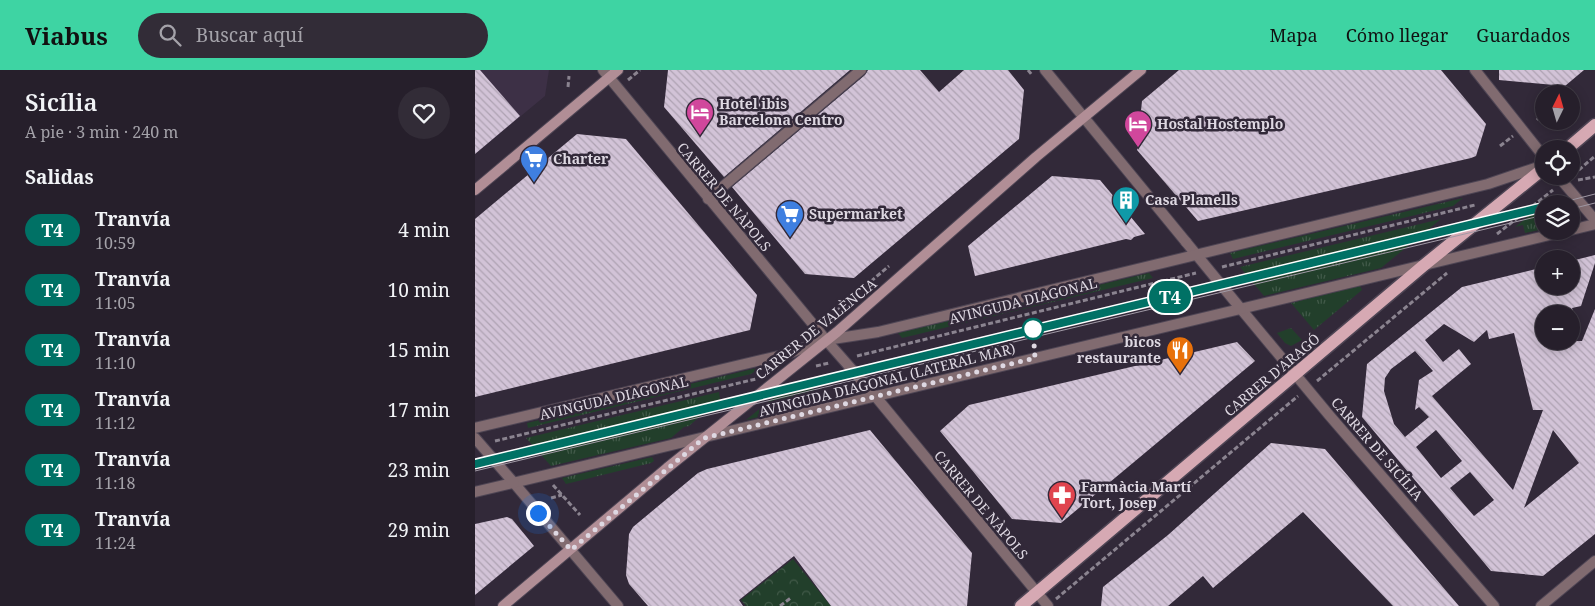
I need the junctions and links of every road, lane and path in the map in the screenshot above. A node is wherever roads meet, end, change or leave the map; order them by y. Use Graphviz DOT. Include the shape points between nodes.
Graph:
graph roads {
  1 [pos="618,70"];
  2 [pos="640,70"];
  3 [pos="861,70"];
  4 [pos="1045,70"];
  5 [pos="1141,70"];
  6 [pos="1475,70"];
  7 [pos="606,73"];
  8 [pos="635,74"];
  9 [pos="569,76"];
  10 [pos="569,87"];
  11 [pos="1084,118"];
  12 [pos="1595,126"];
  13 [pos="1513,136"];
  14 [pos="1578,140"];
  15 [pos="1500,146"];
  16 [pos="1535,147"];
  17 [pos="1595,156"];
  18 [pos="1580,169"];
  19 [pos="1535,170"];
  20 [pos="1535,174"];
  21 [pos="1595,176"];
  22 [pos="1580,179"];
  23 [pos="1566,185"];
  24 [pos="475,190"];
  25 [pos="708,199"];
  26 [pos="1535,204"];
  27 [pos="1445,212"];
  28 [pos="1595,220"];
  29 [pos="1595,224"];
  30 [pos="1580,228"];
  31 [pos="1490,239"];
  32 [pos="1535,239"];
  33 [pos="1196,254"];
  34 [pos="1470,255"];
  35 [pos="1423,266"];
  36 [pos="1221,268"];
  37 [pos="1182,277"];
  38 [pos="1241,309"];
  39 [pos="826,340"];
  40 [pos="871,353"];
  41 [pos="1329,371"];
  42 [pos="1295,375"];
  43 [pos="759,378"];
  44 [pos="876,397"];
  45 [pos="1287,406"];
  46 [pos="475,428"];
  47 [pos="704,438"];
  48 [pos="478,441"];
  49 [pos="513,482"];
  50 [pos="553,484"];
  51 [pos="475,492"];
  52 [pos="562,495"];
  53 [pos="551,498"];
  54 [pos="580,515"];
  55 [pos="571,550"];
  56 [pos="1595,561"];
  57 [pos="1071,587"];
  58 [pos="1037,594"];
  59 [pos="792,597"];
  60 [pos="503,606"];
  61 [pos="618,606"];
  62 [pos="780,606"];
  63 [pos="1021,606"];
  64 [pos="1048,606"];
  65 [pos="1494,606"];
  66 [pos="1541,606"];
  1 -- 7 [label="main road"];
  2 -- 8 [label="path"];
  3 -- 25 [label="street"];
  4 -- 11 [label="street"];
  5 -- 11 [label="main road, CARRER DE VALÈNCIA"];
  6 -- 16 [label="street"];
  7 -- 24 [label="main road"];
  7 -- 25 [label="street, CARRER DE NÀPOLS"];
  9 -- 10 [label="path"];
  11 -- 33 [label="street, CARRER DE SICÍLIA"];
  11 -- 39 [label="main road, CARRER DE VALÈNCIA"];
  12 -- 14 [label="main road"];
  13 -- 15 [label="path"];
  17 -- 18 [label="path"];
  19 -- 33 [label="street" via="1488,184"];
  20 -- 35 [label="main road, CARRER D'ARAGÓ"];
  21 -- 22 [label="path"];
  23 -- 28 [label="street"];
  25 -- 39 [label="street, CARRER DE NÀPOLS"];
  26 -- 31 [label="path"];
  27 -- 36 [label="path"];
  29 -- 30 [label="street"];
  32 -- 34 [label="street"];
  33 -- 38 [label="street, CARRER DE SICÍLIA"];
  33 -- 39 [label="street" via="878,332"];
  34 -- 35 [label="street"];
  34 -- 41 [label="path"];
  35 -- 38 [label="street, AVINGUDA DIAGONAL (LATERAL MAR)"];
  35 -- 42 [label="main road, CARRER D'ARAGÓ"];
  37 -- 40 [label="path, AVINGUDA DIAGONAL"];
  38 -- 42 [label="street, CARRER DE SICÍLIA"];
  38 -- 44 [label="street, AVINGUDA DIAGONAL (LATERAL MAR)"];
  39 -- 44 [label="street, CARRER DE NÀPOLS"];
  39 -- 46 [label="street" via="787,354"];
  39 -- 47 [label="main road, CARRER DE VALÈNCIA"];
  42 -- 58 [label="main road, CARRER D'ARAGÓ"];
  42 -- 65 [label="street, CARRER DE SICÍLIA"];
  43 -- 48 [label="path, AVINGUDA DIAGONAL"];
  44 -- 47 [label="street, AVINGUDA DIAGONAL (LATERAL MAR)"];
  44 -- 58 [label="street, CARRER DE NÀPOLS"];
  45 -- 57 [label="path"];
  47 -- 49 [label="street, AVINGUDA DIAGONAL (LATERAL MAR)"];
  47 -- 55 [label="main road, CARRER DE VALÈNCIA"];
  48 -- 49 [label="street"];
  49 -- 51 [label="street, AVINGUDA DIAGONAL (LATERAL MAR)"];
  49 -- 55 [label="street"];
  50 -- 52 [label="path"];
  52 -- 53 [label="path"];
  52 -- 54 [label="path"];
  55 -- 60 [label="main road, CARRER DE VALÈNCIA"];
  55 -- 61 [label="street"];
  56 -- 66 [label="street"];
  58 -- 63 [label="main road, CARRER D'ARAGÓ"];
  58 -- 64 [label="street, CARRER DE NÀPOLS"];
  59 -- 62 [label="path"];
}
